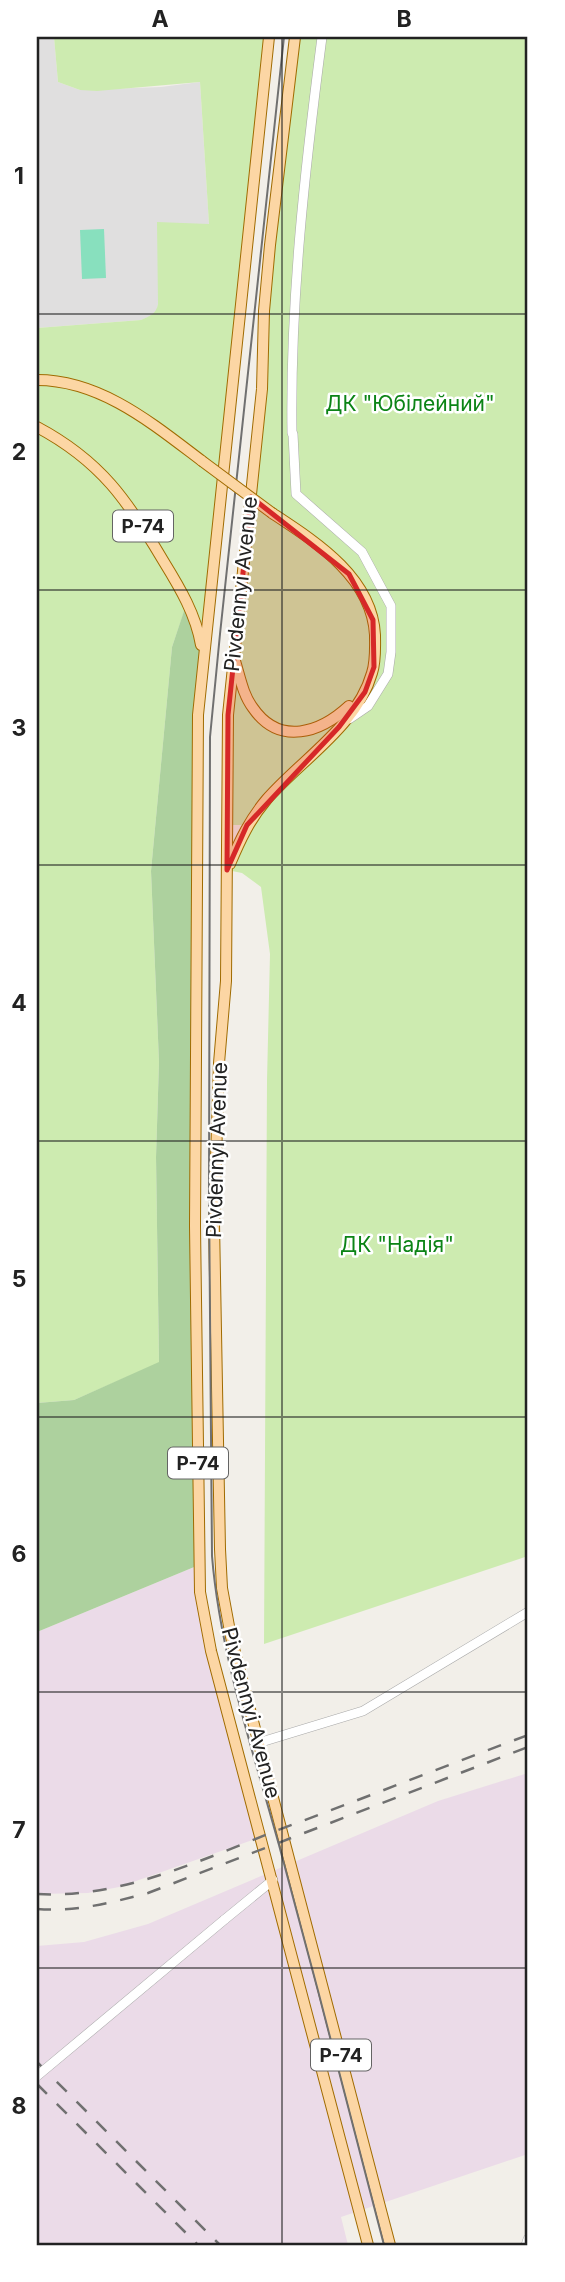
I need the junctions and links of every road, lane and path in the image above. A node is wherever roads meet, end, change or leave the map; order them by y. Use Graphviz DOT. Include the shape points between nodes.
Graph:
graph roads {
  1 [pos="269,37"];
  2 [pos="295,37"];
  3 [pos="322,37"];
  4 [pos="37,380"];
  5 [pos="37,427"];
  6 [pos="233,654"];
  7 [pos="203,660"];
  8 [pos="369,682"];
  9 [pos="339,727"];
  10 [pos="227,870"];
  11 [pos="528,1612"];
  12 [pos="258,1743"];
  13 [pos="273,1880"];
  14 [pos="37,2076"];
  15 [pos="528,2239"];
  16 [pos="368,2245"];
  17 [pos="390,2245"];
  18 [pos="526,2245"];
  1 -- 7 [label="main road, Pivdennyi Avenue"];
  2 -- 6 [label="main road, Pivdennyi Avenue" via="270,245 261,389"];
  3 -- 9 [label="street" via="306,156 291,374 296,494 362,552 391,606 388,674 368,706"];
  4 -- 8 [label="main road, Р-74, bridge" via="110,398 153,424 335,559 362,592 371,612 374,667"];
  5 -- 7 [label="main road, Р-74" via="88,460 128,503 187,602"];
  6 -- 8 [label="main road" via="253,708 263,719 289,731 322,726 350,705"];
  6 -- 10 [label="main road, Pivdennyi Avenue"];
  7 -- 13 [label="main road, Pivdennyi Avenue / Р-74" via="196,862 200,1592 211,1651"];
  8 -- 9 [label="main road, Р-74"];
  9 -- 10 [label="main road, Р-74" via="267,799 247,825"];
  10 -- 12 [label="main road, Pivdennyi Avenue / Р-74" via="214,1223 220,1549 226,1617"];
  11 -- 12 [label="street" via="363,1711"];
  12 -- 17 [label="main road, Pivdennyi Avenue / Р-74"];
  13 -- 14 [label="street, bridge"];
  13 -- 16 [label="main road, Pivdennyi Avenue / Р-74"];
  15 -- 18 [label="street"];
}
